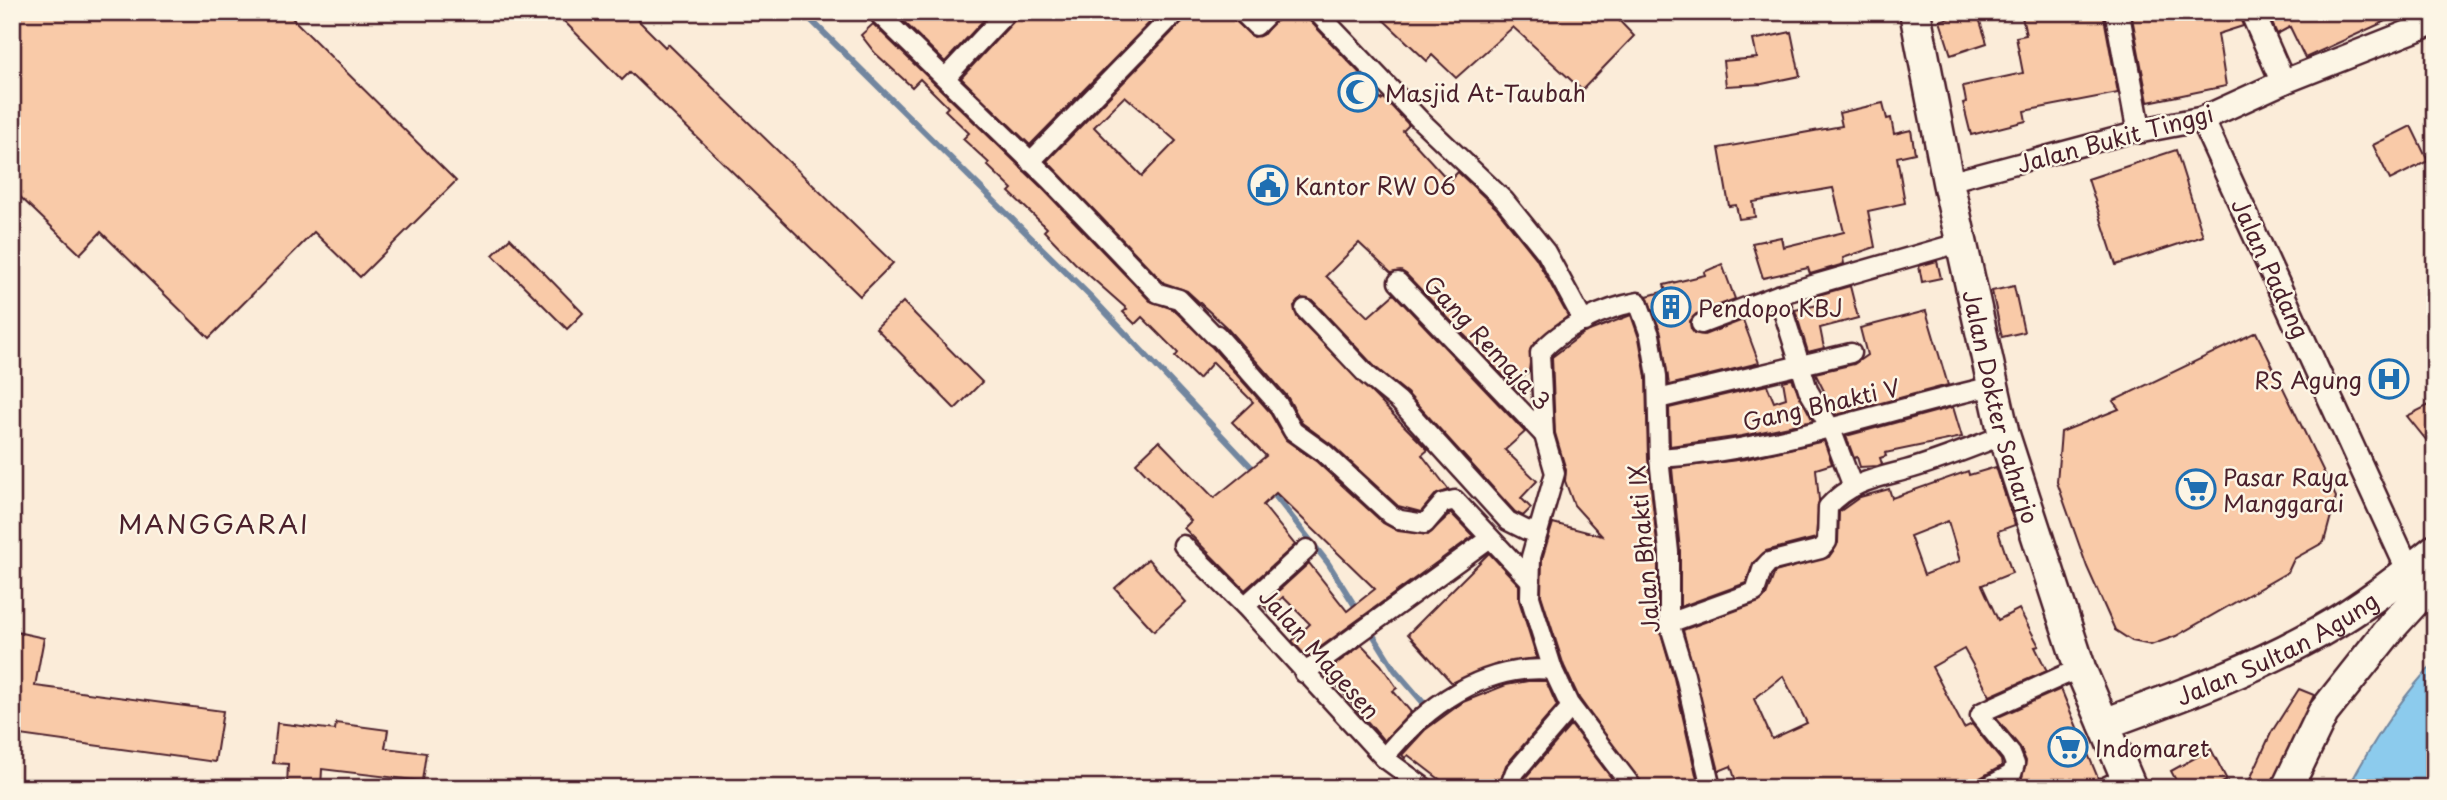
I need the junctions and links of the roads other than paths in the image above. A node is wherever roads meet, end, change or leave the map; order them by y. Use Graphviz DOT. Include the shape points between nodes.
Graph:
graph roads {
  1 [pos="877,12"];
  2 [pos="1007,12"];
  3 [pos="1176,12"];
  4 [pos="1242,12"];
  5 [pos="1270,12"];
  6 [pos="1317,12"];
  7 [pos="1915,12"];
  8 [pos="2117,12"];
  9 [pos="2252,12"];
  10 [pos="2435,22"];
  11 [pos="946,77"];
  12 [pos="2283,82"];
  13 [pos="2202,119"];
  14 [pos="2139,131"];
  15 [pos="1030,162"];
  16 [pos="1948,182"];
  17 [pos="1962,242"];
  18 [pos="1398,282"];
  19 [pos="1778,295"];
  20 [pos="1305,309"];
  21 [pos="1584,322"];
  22 [pos="1701,324"];
  23 [pos="1851,353"];
  24 [pos="1799,366"];
  25 [pos="1993,386"];
  26 [pos="1658,399"];
  27 [pos="1832,429"];
  28 [pos="1544,435"];
  29 [pos="2004,435"];
  30 [pos="1659,458"];
  31 [pos="1853,487"];
  32 [pos="1538,532"];
  33 [pos="1490,538"];
  34 [pos="1183,545"];
  35 [pos="1307,549"];
  36 [pos="2435,550"];
  37 [pos="2422,575"];
  38 [pos="1529,579"];
  39 [pos="1245,606"];
  40 [pos="1669,624"];
  41 [pos="2319,633"];
  42 [pos="2359,667"];
  43 [pos="2080,668"];
  44 [pos="1553,670"];
  45 [pos="1304,673"];
  46 [pos="1571,707"];
  47 [pos="2104,724"];
  48 [pos="1384,758"];
  49 [pos="1512,780"];
  50 [pos="2119,784"];
  51 [pos="1425,788"];
  52 [pos="1633,788"];
  53 [pos="1711,788"];
  54 [pos="1986,788"];
  55 [pos="2287,788"];
  1 -- 11 [label="street"];
  2 -- 11 [label="street"];
  3 -- 15 [label="street"];
  4 -- 5 [label="street" via="1256,26"];
  6 -- 21 [label="street" via="1504,200 1546,252"];
  7 -- 16 [label="main road, Jalan Dokter Saharjo"];
  8 -- 14 [label="street"];
  9 -- 12 [label="street"];
  10 -- 12 [label="street, Jalan Bukit Tinggi"];
  11 -- 15 [label="street"];
  12 -- 13 [label="street, Jalan Bukit Tinggi"];
  13 -- 14 [label="street, Jalan Bukit Tinggi"];
  13 -- 37 [label="street, Jalan Padang"];
  14 -- 16 [label="street, Jalan Bukit Tinggi"];
  15 -- 33 [label="street" via="1158,293 1179,299 1225,342 1278,404 1293,431 1391,515 1425,524 1443,503 1455,500"];
  16 -- 17 [label="main road, Jalan Dokter Saharjo"];
  17 -- 19 [label="street"];
  17 -- 25 [label="main road, Jalan Dokter Saharjo"];
  18 -- 28 [label="street, Gang Remaja 3"];
  19 -- 22 [label="street"];
  19 -- 24 [label="street"];
  20 -- 32 [label="street" via="1367,375 1399,401 1508,521"];
  21 -- 26 [label="street, Jalan Bhakti IX" via="1614,308 1640,304 1654,355"];
  21 -- 28 [label="street" via="1553,337 1540,353"];
  23 -- 24 [label="street"];
  24 -- 26 [label="street"];
  24 -- 27 [label="street" via="1812,399"];
  25 -- 27 [label="street, Gang Bhakti V"];
  25 -- 29 [label="main road, Jalan Dokter Saharjo"];
  26 -- 30 [label="street, Jalan Bhakti IX"];
  27 -- 30 [label="street, Gang Bhakti V" via="1711,455"];
  27 -- 31 [label="street"];
  28 -- 32 [label="street" via="1555,472"];
  29 -- 31 [label="street"];
  29 -- 43 [label="main road, Jalan Dokter Saharjo"];
  30 -- 40 [label="street, Jalan Bhakti IX" via="1667,516"];
  31 -- 40 [label="street" via="1828,506 1827,542 1821,549 1769,562 1755,592"];
  32 -- 38 [label="street"];
  33 -- 38 [label="street"];
  33 -- 45 [label="street"];
  34 -- 39 [label="street, Jalan Magesen"];
  35 -- 39 [label="street"];
  36 -- 37 [label="main road, Jalan Sultan Agung"];
  37 -- 41 [label="main road, Jalan Sultan Agung"];
  37 -- 42 [label="main road, Jalan Sultan Agung"];
  38 -- 44 [label="street" via="1532,607"];
  39 -- 45 [label="street, Jalan Magesen"];
  40 -- 53 [label="street, Jalan Bhakti IX"];
  41 -- 42 [label="main road" via="2340,633 2355,642"];
  41 -- 47 [label="main road, Jalan Sultan Agung" via="2217,680"];
  42 -- 55 [label="main road, Jalan Sultan Agung" via="2323,713"];
  43 -- 47 [label="main road, Jalan Dokter Saharjo"];
  43 -- 54 [label="street" via="1982,712 1980,716 2015,764 2012,774"];
  44 -- 46 [label="street"];
  44 -- 48 [label="street" via="1514,672 1475,682 1405,731"];
  45 -- 48 [label="street, Jalan Magesen"];
  46 -- 49 [label="street"];
  46 -- 52 [label="street"];
  47 -- 50 [label="main road, Jalan Dokter Saharjo"];
  48 -- 51 [label="street, Jalan Magesen"];
}
